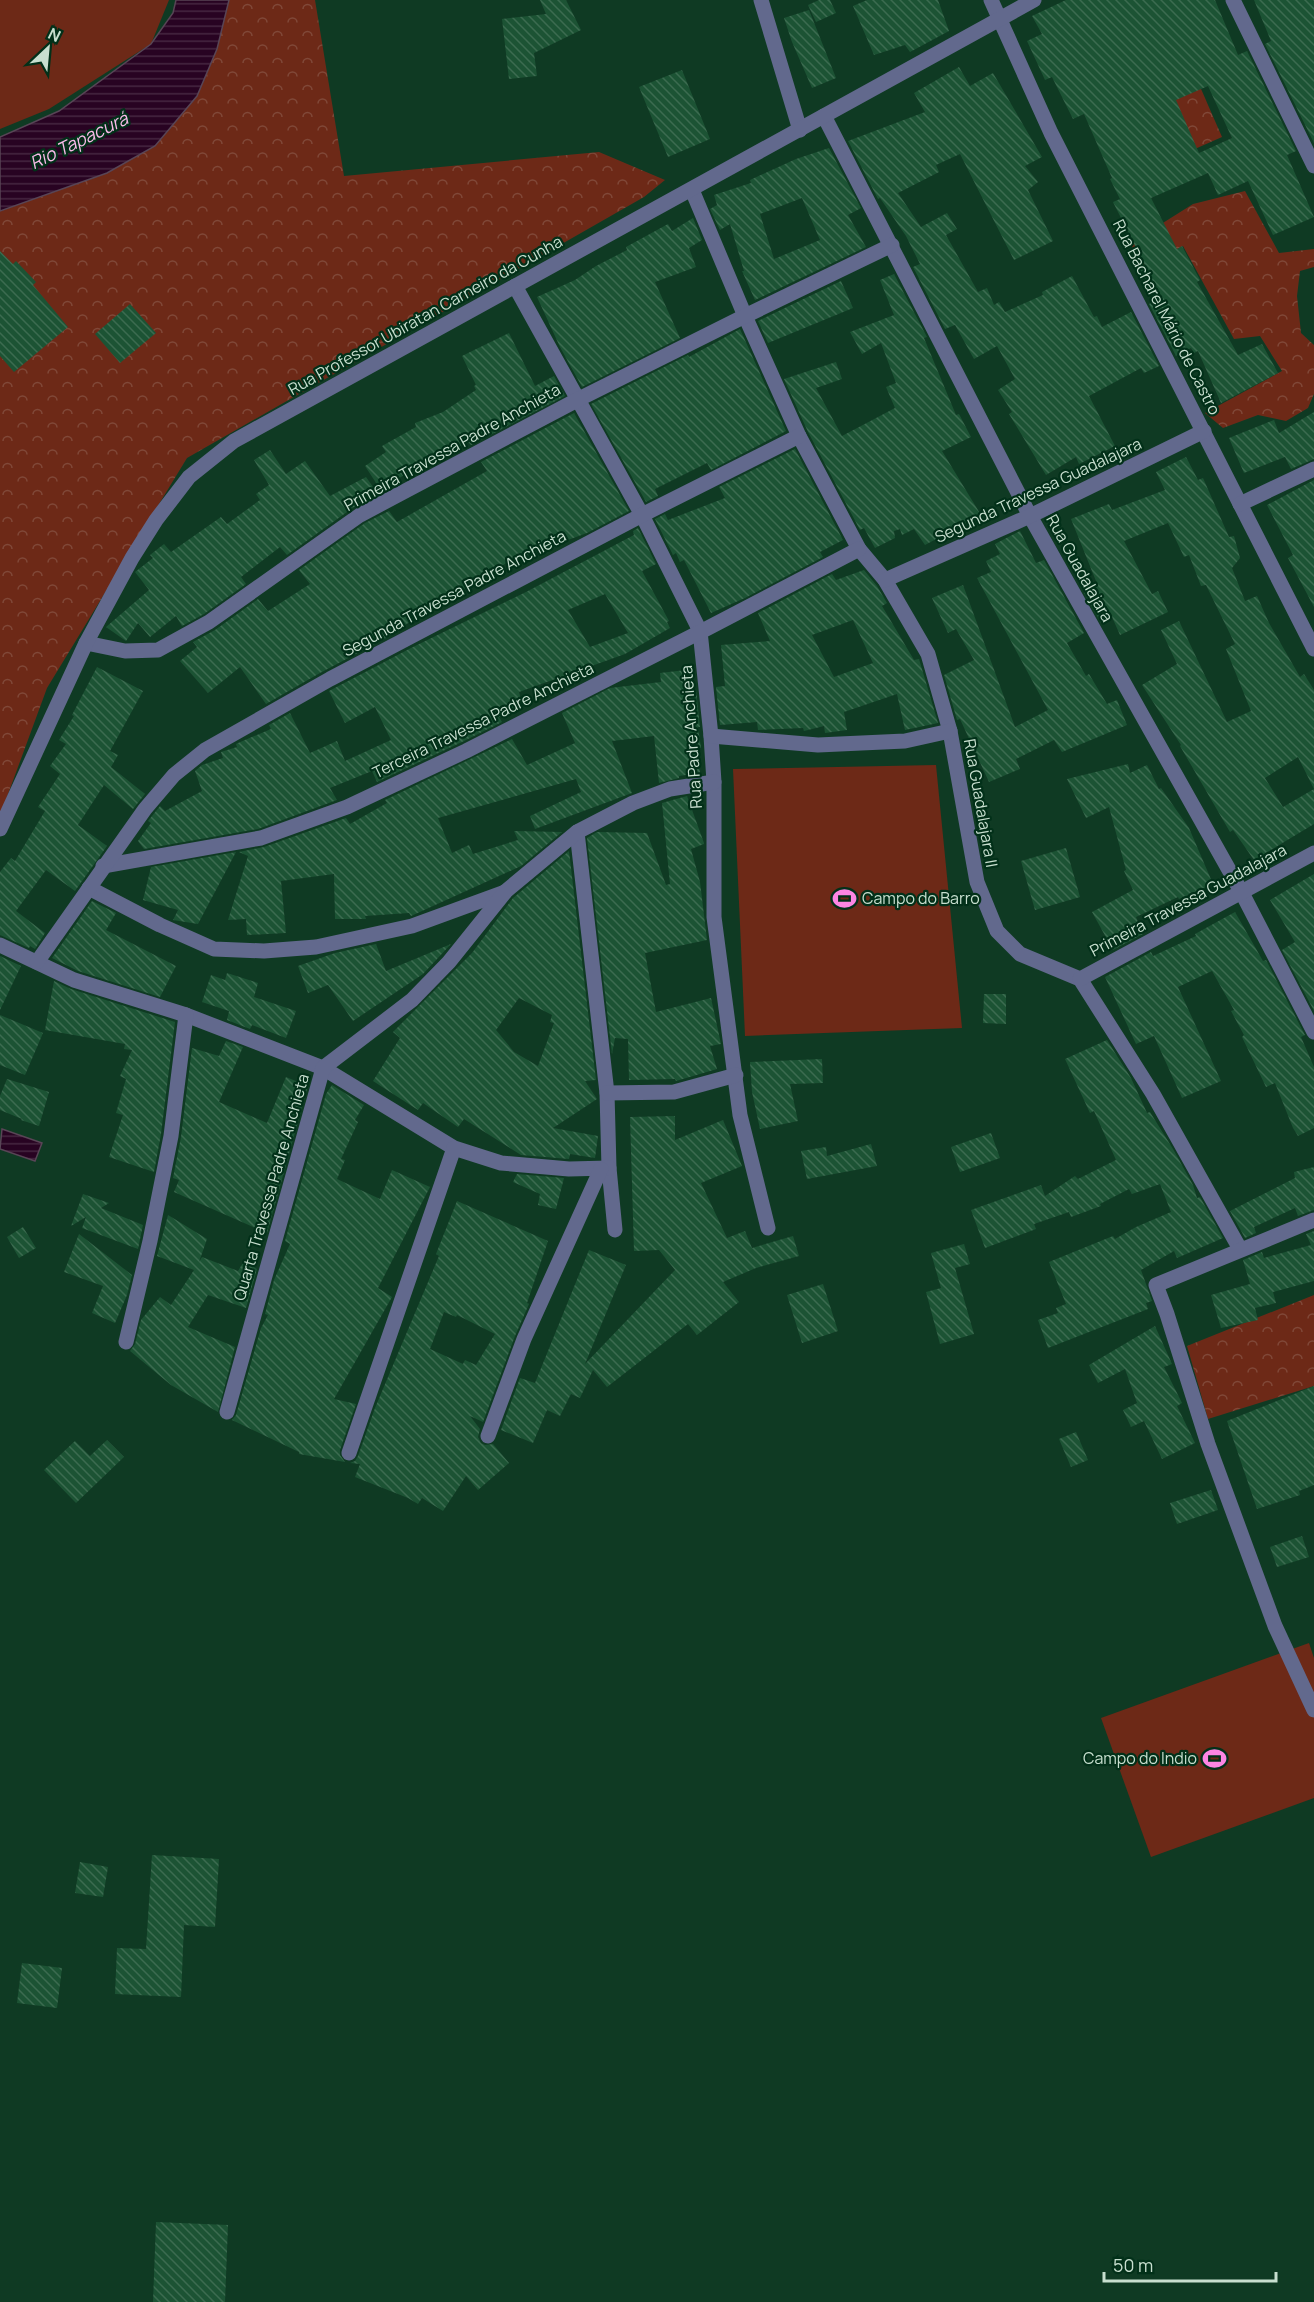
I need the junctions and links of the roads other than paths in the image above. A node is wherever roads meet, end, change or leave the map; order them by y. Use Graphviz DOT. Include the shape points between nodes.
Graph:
graph roads {
  1 [pos="761,0"];
  2 [pos="991,0"];
  3 [pos="1034,0"];
  4 [pos="1233,0"];
  5 [pos="1000,19"];
  6 [pos="824,116"];
  7 [pos="800,130"];
  8 [pos="1314,166"];
  9 [pos="693,189"];
  10 [pos="892,245"];
  11 [pos="515,285"];
  12 [pos="745,316"];
  13 [pos="579,399"];
  14 [pos="1204,431"];
  15 [pos="799,435"];
  16 [pos="1314,469"];
  17 [pos="1240,504"];
  18 [pos="642,515"];
  19 [pos="1030,516"];
  20 [pos="858,549"];
  21 [pos="885,580"];
  22 [pos="700,631"];
  23 [pos="86,643"];
  24 [pos="1314,649"];
  25 [pos="950,731"];
  26 [pos="711,736"];
  27 [pos="714,782"];
  28 [pos="0,829"];
  29 [pos="577,832"];
  30 [pos="1314,853"];
  31 [pos="103,866"];
  32 [pos="89,888"];
  33 [pos="506,891"];
  34 [pos="1242,893"];
  35 [pos="0,945"];
  36 [pos="37,962"];
  37 [pos="1080,979"];
  38 [pos="186,1015"];
  39 [pos="1314,1032"];
  40 [pos="322,1068"];
  41 [pos="736,1075"];
  42 [pos="607,1092"];
  43 [pos="454,1148"];
  44 [pos="605,1169"];
  45 [pos="1314,1220"];
  46 [pos="768,1228"];
  47 [pos="615,1230"];
  48 [pos="1240,1249"];
  49 [pos="126,1342"];
  50 [pos="227,1412"];
  51 [pos="488,1436"];
  52 [pos="349,1453"];
  53 [pos="1314,1710"];
  1 -- 7 [label="street"];
  2 -- 5 [label="street, Rua Bacharel Mário de Castro"];
  3 -- 5 [label="street, Rua Professor Ubiratan Carneiro da Cunha"];
  4 -- 8 [label="street"];
  5 -- 6 [label="street, Rua Professor Ubiratan Carneiro da Cunha"];
  5 -- 14 [label="street, Rua Bacharel Mário de Castro" via="1052,133"];
  6 -- 7 [label="street, Rua Professor Ubiratan Carneiro da Cunha"];
  6 -- 10 [label="street, Rua Guadalajara"];
  7 -- 9 [label="street, Rua Professor Ubiratan Carneiro da Cunha"];
  9 -- 11 [label="street, Rua Professor Ubiratan Carneiro da Cunha"];
  9 -- 12 [label="street, Rua Guadalajara II"];
  10 -- 12 [label="street"];
  10 -- 19 [label="street, Rua Guadalajara"];
  11 -- 13 [label="street, Rua Padre Anchieta"];
  11 -- 23 [label="street, Rua Professor Ubiratan Carneiro da Cunha" via="234,441 189,477 132,558"];
  12 -- 13 [label="street, Primeira Travessa Padre Anchieta"];
  12 -- 15 [label="street, Rua Guadalajara II"];
  13 -- 18 [label="street, Rua Padre Anchieta"];
  13 -- 23 [label="street, Primeira Travessa Padre Anchieta" via="360,515 209,622 158,650 125,651"];
  14 -- 17 [label="street, Rua Bacharel Mário de Castro"];
  14 -- 19 [label="street, Segunda Travessa Guadalajara"];
  15 -- 18 [label="street, Segunda Travessa Padre Anchieta"];
  15 -- 20 [label="street, Rua Guadalajara II"];
  16 -- 17 [label="street"];
  17 -- 24 [label="street, Rua Bacharel Mário de Castro"];
  18 -- 22 [label="street, Rua Padre Anchieta"];
  18 -- 31 [label="street, Segunda Travessa Padre Anchieta" via="330,679 205,750 174,774"];
  19 -- 21 [label="street, Segunda Travessa Guadalajara"];
  19 -- 34 [label="street, Rua Guadalajara"];
  20 -- 21 [label="street, Rua Guadalajara II"];
  20 -- 22 [label="street, Terceira Travessa Padre Anchieta"];
  21 -- 25 [label="street, Rua Guadalajara II" via="928,654"];
  22 -- 26 [label="street, Rua Padre Anchieta"];
  22 -- 31 [label="street, Terceira Travessa Padre Anchieta" via="347,807 261,838"];
  23 -- 28 [label="street, Rua Professor Ubiratan Carneiro da Cunha"];
  25 -- 26 [label="street" via="905,741 818,745"];
  25 -- 37 [label="street, Rua Guadalajara II" via="977,882 996,931 1020,954"];
  26 -- 27 [label="street, Rua Padre Anchieta"];
  27 -- 29 [label="street, Quarta Travessa Padre Anchieta" via="670,789"];
  27 -- 41 [label="street, Rua Padre Anchieta" via="714,917"];
  29 -- 33 [label="street, Quarta Travessa Padre Anchieta"];
  29 -- 42 [label="street"];
  30 -- 34 [label="street, Primeira Travessa Guadalajara"];
  31 -- 32 [label="street, Segunda Travessa Padre Anchieta"];
  32 -- 33 [label="street" via="214,949 264,951 316,947 412,926"];
  32 -- 36 [label="street, Segunda Travessa Padre Anchieta"];
  33 -- 40 [label="street, Quarta Travessa Padre Anchieta" via="449,962 412,1000"];
  34 -- 37 [label="street, Primeira Travessa Guadalajara"];
  34 -- 39 [label="street, Rua Guadalajara"];
  35 -- 36 [label="street"];
  36 -- 38 [label="street" via="74,980"];
  37 -- 48 [label="street" via="1153,1094"];
  38 -- 40 [label="street"];
  38 -- 49 [label="street" via="171,1136"];
  40 -- 43 [label="street"];
  40 -- 50 [label="street, Quarta Travessa Padre Anchieta"];
  41 -- 42 [label="street" via="674,1092"];
  41 -- 46 [label="street, Rua Padre Anchieta" via="740,1115"];
  42 -- 44 [label="street"];
  43 -- 44 [label="street" via="501,1163"];
  43 -- 52 [label="street"];
  44 -- 47 [label="street"];
  44 -- 51 [label="street" via="524,1339"];
  45 -- 48 [label="street"];
  48 -- 53 [label="street" via="1156,1285 1208,1444 1275,1626"];
}
